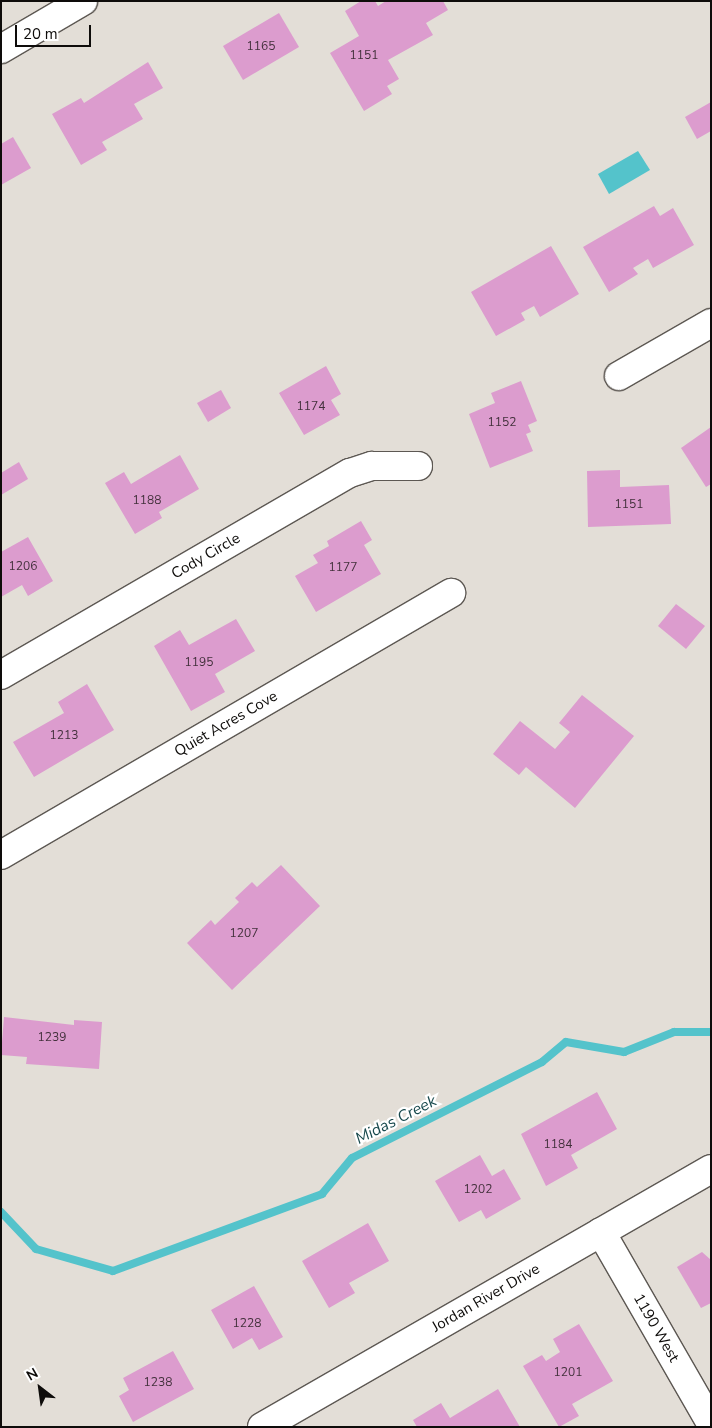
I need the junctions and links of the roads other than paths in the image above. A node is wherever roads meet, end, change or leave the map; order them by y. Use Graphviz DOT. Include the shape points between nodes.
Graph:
graph roads {
  1 [pos="83,1"];
  2 [pos="1,49"];
  3 [pos="711,323"];
  4 [pos="619,376"];
  5 [pos="418,466"];
  6 [pos="451,593"];
  7 [pos="1,675"];
  8 [pos="1,855"];
  9 [pos="711,1169"];
  10 [pos="601,1232"];
  11 [pos="711,1424"];
  12 [pos="262,1427"];
  1 -- 2 [label="street"];
  3 -- 4 [label="street"];
  5 -- 7 [label="street, Cody Circle" via="372,466 350,473"];
  6 -- 8 [label="street, Quiet Acres Cove"];
  9 -- 10 [label="street, Jordan River Drive"];
  10 -- 11 [label="street, 1190 West"];
  10 -- 12 [label="street, Jordan River Drive"];
}
